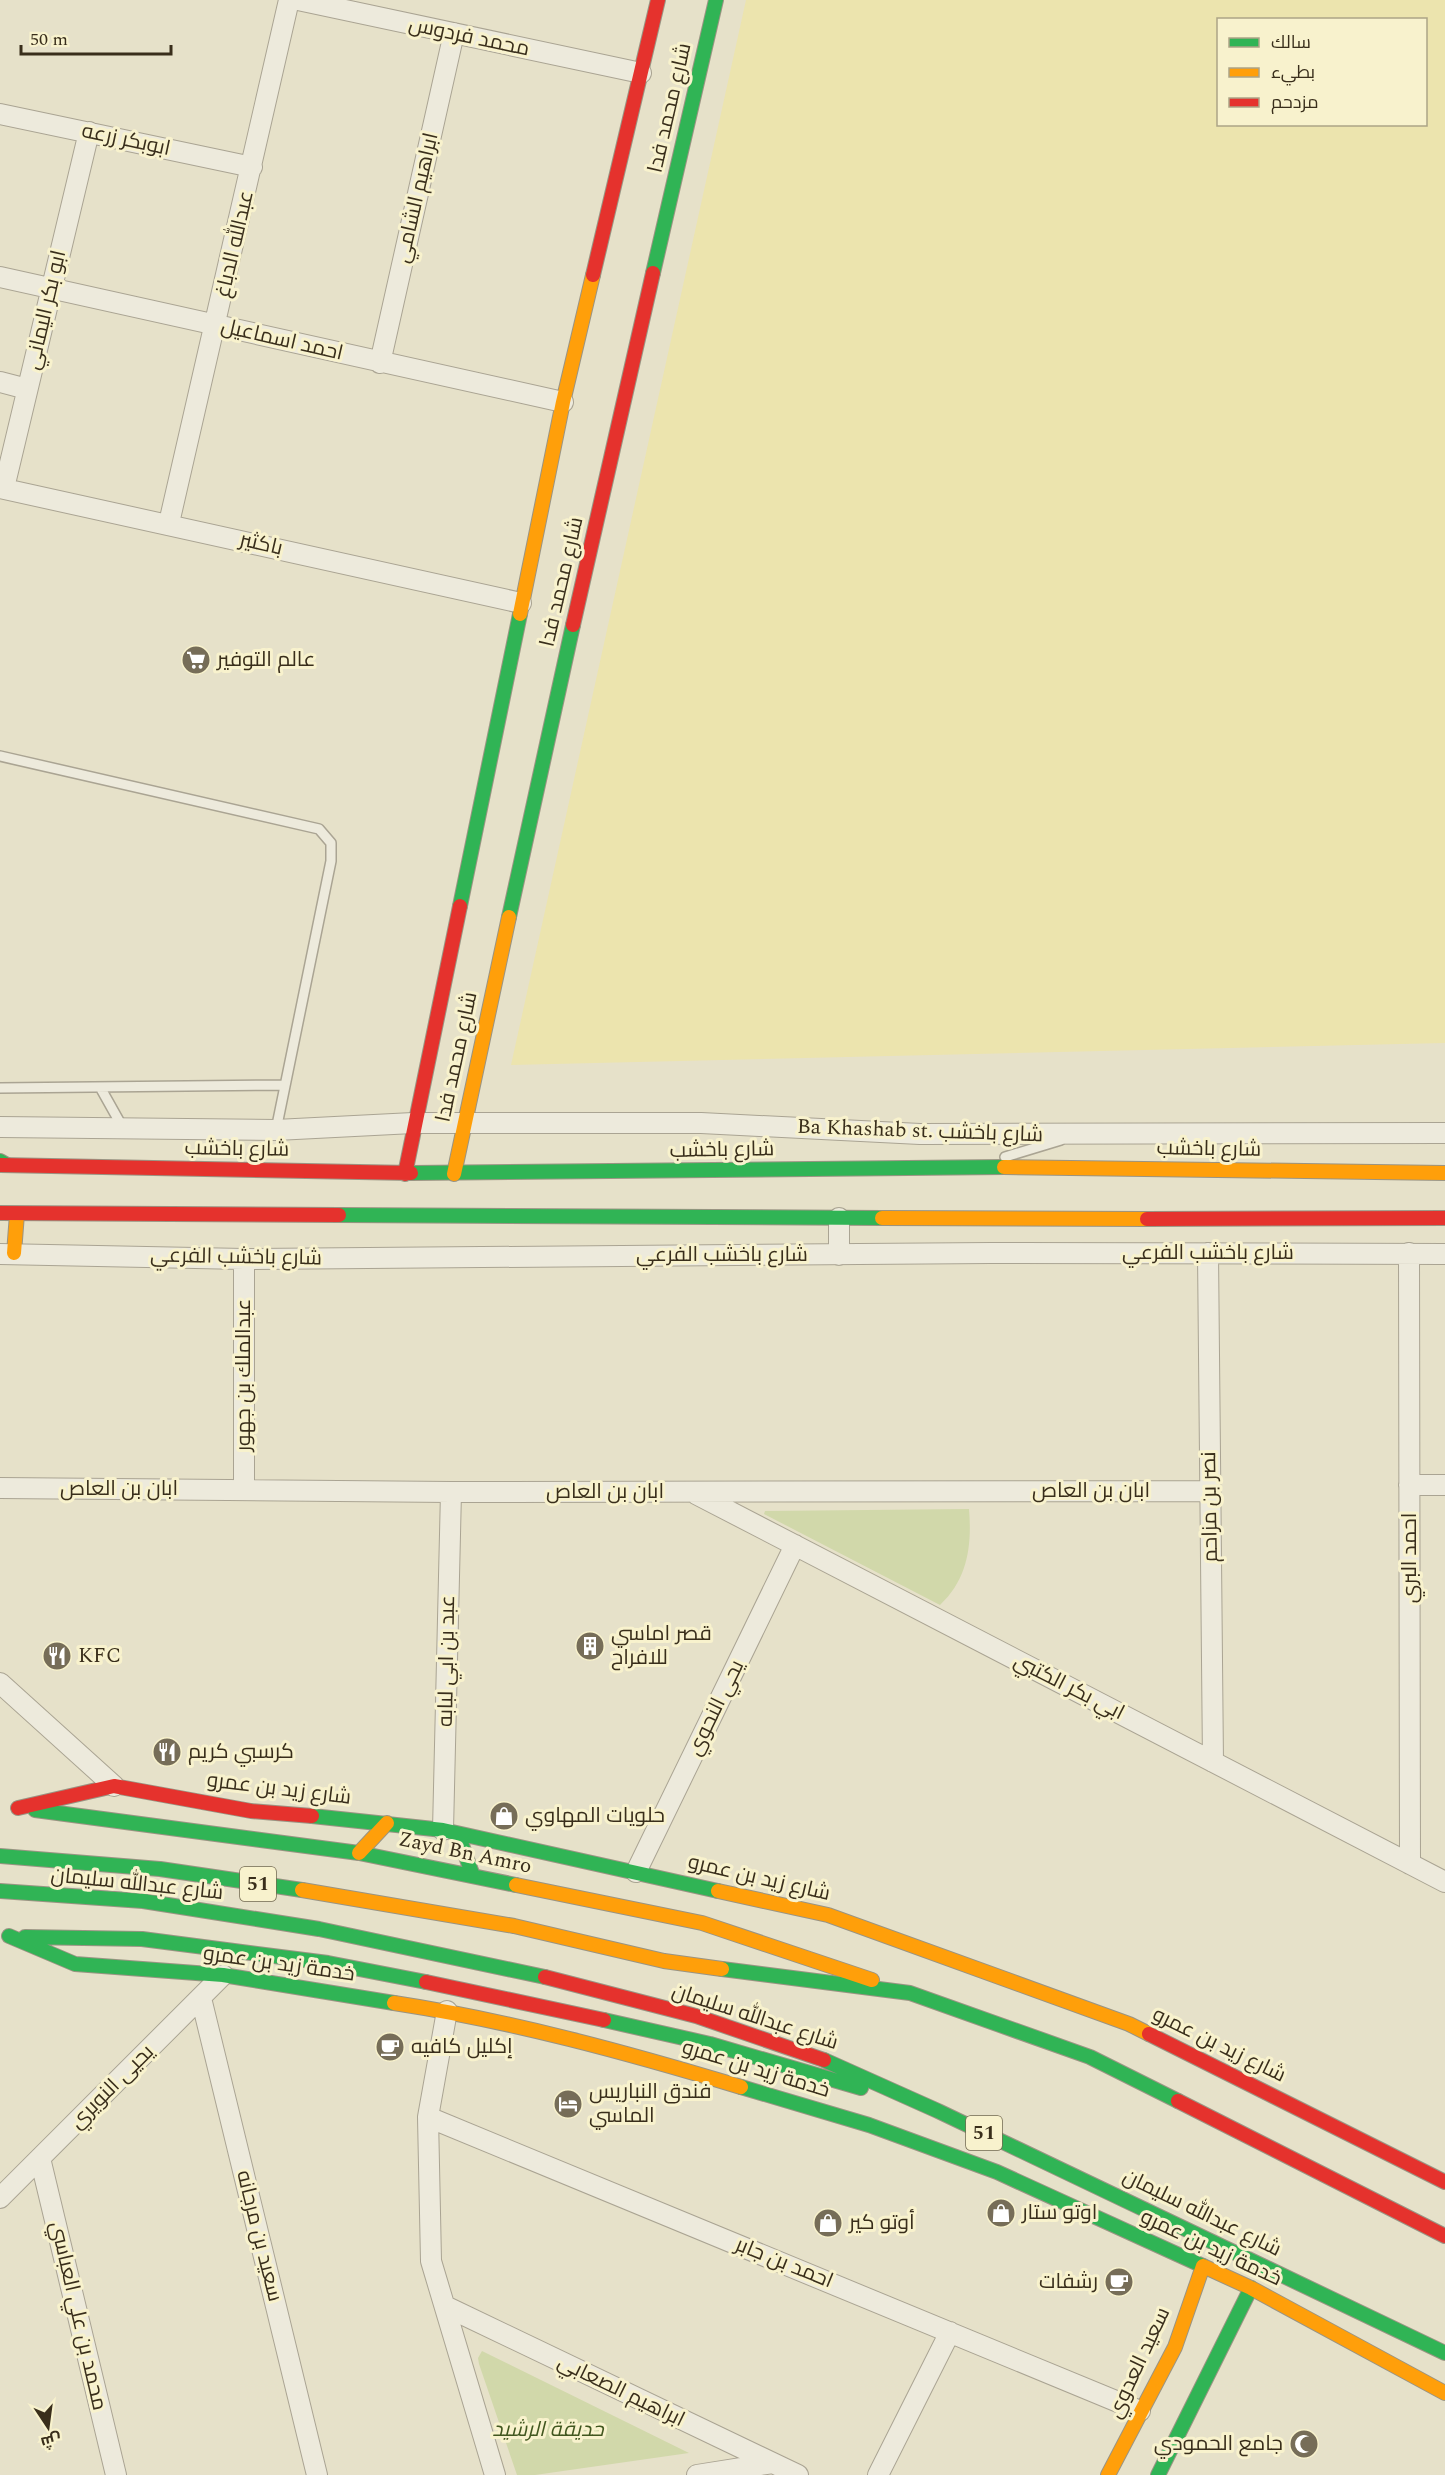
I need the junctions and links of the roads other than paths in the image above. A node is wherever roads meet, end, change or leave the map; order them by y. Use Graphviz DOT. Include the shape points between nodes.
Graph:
graph roads {
  1 [pos="289,0"];
  2 [pos="298,0"];
  3 [pos="658,0"];
  4 [pos="716,0"];
  5 [pos="454,33"];
  6 [pos="641,73"];
  7 [pos="0,114"];
  8 [pos="89,132"];
  9 [pos="252,167"];
  10 [pos="0,278"];
  11 [pos="51,289"];
  12 [pos="216,325"];
  13 [pos="380,363"];
  14 [pos="0,382"];
  15 [pos="27,389"];
  16 [pos="563,402"];
  17 [pos="2,488"];
  18 [pos="169,523"];
  19 [pos="521,603"];
  20 [pos="0,756"];
  21 [pos="285,1085"];
  22 [pos="100,1087"];
  23 [pos="0,1089"];
  24 [pos="413,1123"];
  25 [pos="464,1124"];
  26 [pos="0,1127"];
  27 [pos="123,1128"];
  28 [pos="276,1130"];
  29 [pos="1445,1133"];
  30 [pos="1080,1134"];
  31 [pos="2,1164"];
  32 [pos="972,1167"];
  33 [pos="1445,1173"];
  34 [pos="405,1174"];
  35 [pos="454,1174"];
  36 [pos="0,1213"];
  37 [pos="17,1214"];
  38 [pos="839,1218"];
  39 [pos="1445,1218"];
  40 [pos="7,1253"];
  41 [pos="1208,1253"];
  42 [pos="1409,1253"];
  43 [pos="839,1254"];
  44 [pos="1445,1254"];
  45 [pos="244,1259"];
  46 [pos="1410,1485"];
  47 [pos="1445,1485"];
  48 [pos="0,1488"];
  49 [pos="244,1490"];
  50 [pos="1210,1491"];
  51 [pos="451,1492"];
  52 [pos="692,1492"];
  53 [pos="795,1545"];
  54 [pos="0,1683"];
  55 [pos="1213,1761"];
  56 [pos="114,1785"];
  57 [pos="0,1807"];
  58 [pos="18,1808"];
  59 [pos="387,1823"];
  60 [pos="451,1832"];
  61 [pos="359,1853"];
  62 [pos="0,1856"];
  63 [pos="1410,1864"];
  64 [pos="636,1872"];
  65 [pos="474,1876"];
  66 [pos="1445,1882"];
  67 [pos="0,1891"];
  68 [pos="4,1936"];
  69 [pos="223,1975"];
  70 [pos="910,1993"];
  71 [pos="201,1998"];
  72 [pos="447,2011"];
  73 [pos="938,2111"];
  74 [pos="428,2116"];
  75 [pos="40,2158"];
  76 [pos="1445,2181"];
  77 [pos="0,2198"];
  78 [pos="1445,2236"];
  79 [pos="1203,2266"];
  80 [pos="1251,2288"];
  81 [pos="445,2306"];
  82 [pos="950,2332"];
  83 [pos="1445,2353"];
  84 [pos="1445,2393"];
  85 [pos="1140,2411"];
  86 [pos="772,2463"];
  87 [pos="116,2475"];
  88 [pos="317,2475"];
  89 [pos="495,2475"];
  90 [pos="697,2475"];
  91 [pos="798,2475"];
  92 [pos="878,2475"];
  93 [pos="1108,2475"];
  94 [pos="1158,2475"];
  1 -- 9 [label="street, عبدالله الدباغ"];
  2 -- 5 [label="street, محمد فردوس"];
  3 -- 6 [label="main road, شارع محمد فدا"];
  4 -- 25 [label="main road, شارع محمد فدا"];
  5 -- 6 [label="street, محمد فردوس"];
  5 -- 13 [label="street, ابراهيم الشامي"];
  6 -- 16 [label="main road, شارع محمد فدا"];
  7 -- 8 [label="street, ابوبكر زرعه"];
  8 -- 9 [label="street, ابوبكر زرعه"];
  8 -- 11 [label="street, ابو بكر اليماني"];
  9 -- 12 [label="street, عبدالله الدباغ"];
  10 -- 11 [label="street, احمد اسماعيل"];
  11 -- 12 [label="street, احمد اسماعيل"];
  11 -- 15 [label="street, ابو بكر اليماني"];
  12 -- 13 [label="street, احمد اسماعيل"];
  12 -- 18 [label="street, عبدالله الدباغ"];
  13 -- 16 [label="street, احمد اسماعيل"];
  14 -- 15 [label="street"];
  15 -- 17 [label="street, ابو بكر اليماني"];
  16 -- 19 [label="main road, شارع محمد فدا"];
  17 -- 18 [label="street, باكثير"];
  18 -- 19 [label="street, باكثير"];
  19 -- 24 [label="main road, شارع محمد فدا"];
  20 -- 21 [label="lane" via="320,829 330,843 331,861"];
  21 -- 22 [label="lane"];
  21 -- 28 [label="lane"];
  22 -- 23 [label="lane"];
  22 -- 27 [label="lane"];
  24 -- 25 [label="street, Ba Khashab st. شارع باخشب"];
  24 -- 28 [label="street, Ba Khashab st. شارع باخشب"];
  24 -- 34 [label="main road, شارع محمد فدا"];
  25 -- 30 [label="street, Ba Khashab st. شارع باخشب" via="701,1123 920,1134"];
  25 -- 35 [label="main road, شارع محمد فدا"];
  26 -- 27 [label="street, Ba Khashab st. شارع باخشب"];
  27 -- 28 [label="street, Ba Khashab st. شارع باخشب"];
  29 -- 30 [label="street, Ba Khashab st. شارع باخشب"];
  30 -- 32 [label="lane"];
  31 -- 34 [label="main road, شارع باخشب"];
  32 -- 33 [label="main road, شارع باخشب"];
  32 -- 35 [label="main road, شارع باخشب"];
  34 -- 35 [label="main road, شارع باخشب"];
  36 -- 37 [label="main road"];
  37 -- 38 [label="main road"];
  37 -- 40 [label="main road"];
  38 -- 39 [label="main road"];
  38 -- 43 [label="street"];
  40 -- 45 [label="street, شارع باخشب الفرعي"];
  41 -- 42 [label="street, شارع باخشب الفرعي"];
  41 -- 43 [label="street, شارع باخشب الفرعي"];
  41 -- 50 [label="street, نصر بن مزاحم"];
  42 -- 44 [label="street, شارع باخشب الفرعي"];
  42 -- 46 [label="street, احمد البري"];
  43 -- 45 [label="street, شارع باخشب الفرعي"];
  45 -- 49 [label="street, عبدالملك بن جهور"];
  46 -- 47 [label="street"];
  46 -- 63 [label="street, احمد البري"];
  48 -- 49 [label="street, ابان بن العاص"];
  49 -- 51 [label="street, ابان بن العاص"];
  50 -- 52 [label="street, ابان بن العاص"];
  50 -- 55 [label="street, نصر بن مزاحم"];
  51 -- 52 [label="street, ابان بن العاص"];
  51 -- 60 [label="street, عبد بن ابي لبابه"];
  52 -- 53 [label="street, ابي بكر الكتبي"];
  53 -- 55 [label="street, ابي بكر الكتبي"];
  53 -- 64 [label="street, يحي النحوي"];
  54 -- 56 [label="street"];
  55 -- 63 [label="street, ابي بكر الكتبي"];
  56 -- 58 [label="main road, شارع زيد بن عمرو"];
  56 -- 59 [label="main road, شارع زيد بن عمرو" via="251,1811"];
  57 -- 58 [label="main road, Zayd Bn Amro"];
  58 -- 61 [label="main road, Zayd Bn Amro"];
  59 -- 60 [label="main road, شارع زيد بن عمرو"];
  59 -- 61 [label="main road"];
  60 -- 64 [label="main road, شارع زيد بن عمرو"];
  60 -- 65 [label="main road"];
  61 -- 65 [label="main road, Zayd Bn Amro"];
  62 -- 70 [label="main road, شارع عبدالله سليمان / 51" via="160,1869 347,1897 513,1926 664,1961"];
  63 -- 66 [label="street, ابي بكر الكتبي"];
  64 -- 76 [label="main road, شارع زيد بن عمرو" via="828,1915 1118,2020"];
  65 -- 70 [label="main road, Zayd Bn Amro" via="702,1923"];
  67 -- 73 [label="main road, شارع عبدالله سليمان / 51" via="143,1901 319,1929 503,1966 707,2020 816,2057"];
  68 -- 69 [label="main road, خدمة زيد بن عمرو" via="75,1964"];
  68 -- 73 [label="main road" via="142,1940 328,1963 710,2044"];
  69 -- 71 [label="street, يحيى النويري"];
  69 -- 72 [label="main road, خدمة زيد بن عمرو"];
  70 -- 78 [label="main road, شارع عبدالله سليمان / 51" via="1090,2057"];
  71 -- 75 [label="street, يحيى النويري"];
  71 -- 88 [label="street, سعيد بن مرجانه"];
  72 -- 74 [label="street"];
  72 -- 79 [label="main road, خدمة زيد بن عمرو" via="651,2060 869,2125 997,2172"];
  73 -- 83 [label="main road, شارع عبدالله سليمان / 51"];
  74 -- 81 [label="street" via="431,2261"];
  74 -- 82 [label="street, احمد بن جابر"];
  75 -- 77 [label="street, يحيى النويري"];
  75 -- 87 [label="street, محمد بن علي العباسي"];
  79 -- 80 [label="main road, خدمة زيد بن عمرو"];
  79 -- 85 [label="main road, سعيد العدوي" via="1174,2347"];
  80 -- 84 [label="main road, خدمة زيد بن عمرو"];
  80 -- 94 [label="main road"];
  81 -- 86 [label="street, ابراهيم الصعابي"];
  81 -- 89 [label="street"];
  82 -- 85 [label="street, احمد بن جابر"];
  82 -- 92 [label="street"];
  85 -- 93 [label="main road, سعيد العدوي"];
  86 -- 90 [label="street"];
  86 -- 91 [label="street, ابراهيم الصعابي"];
}
